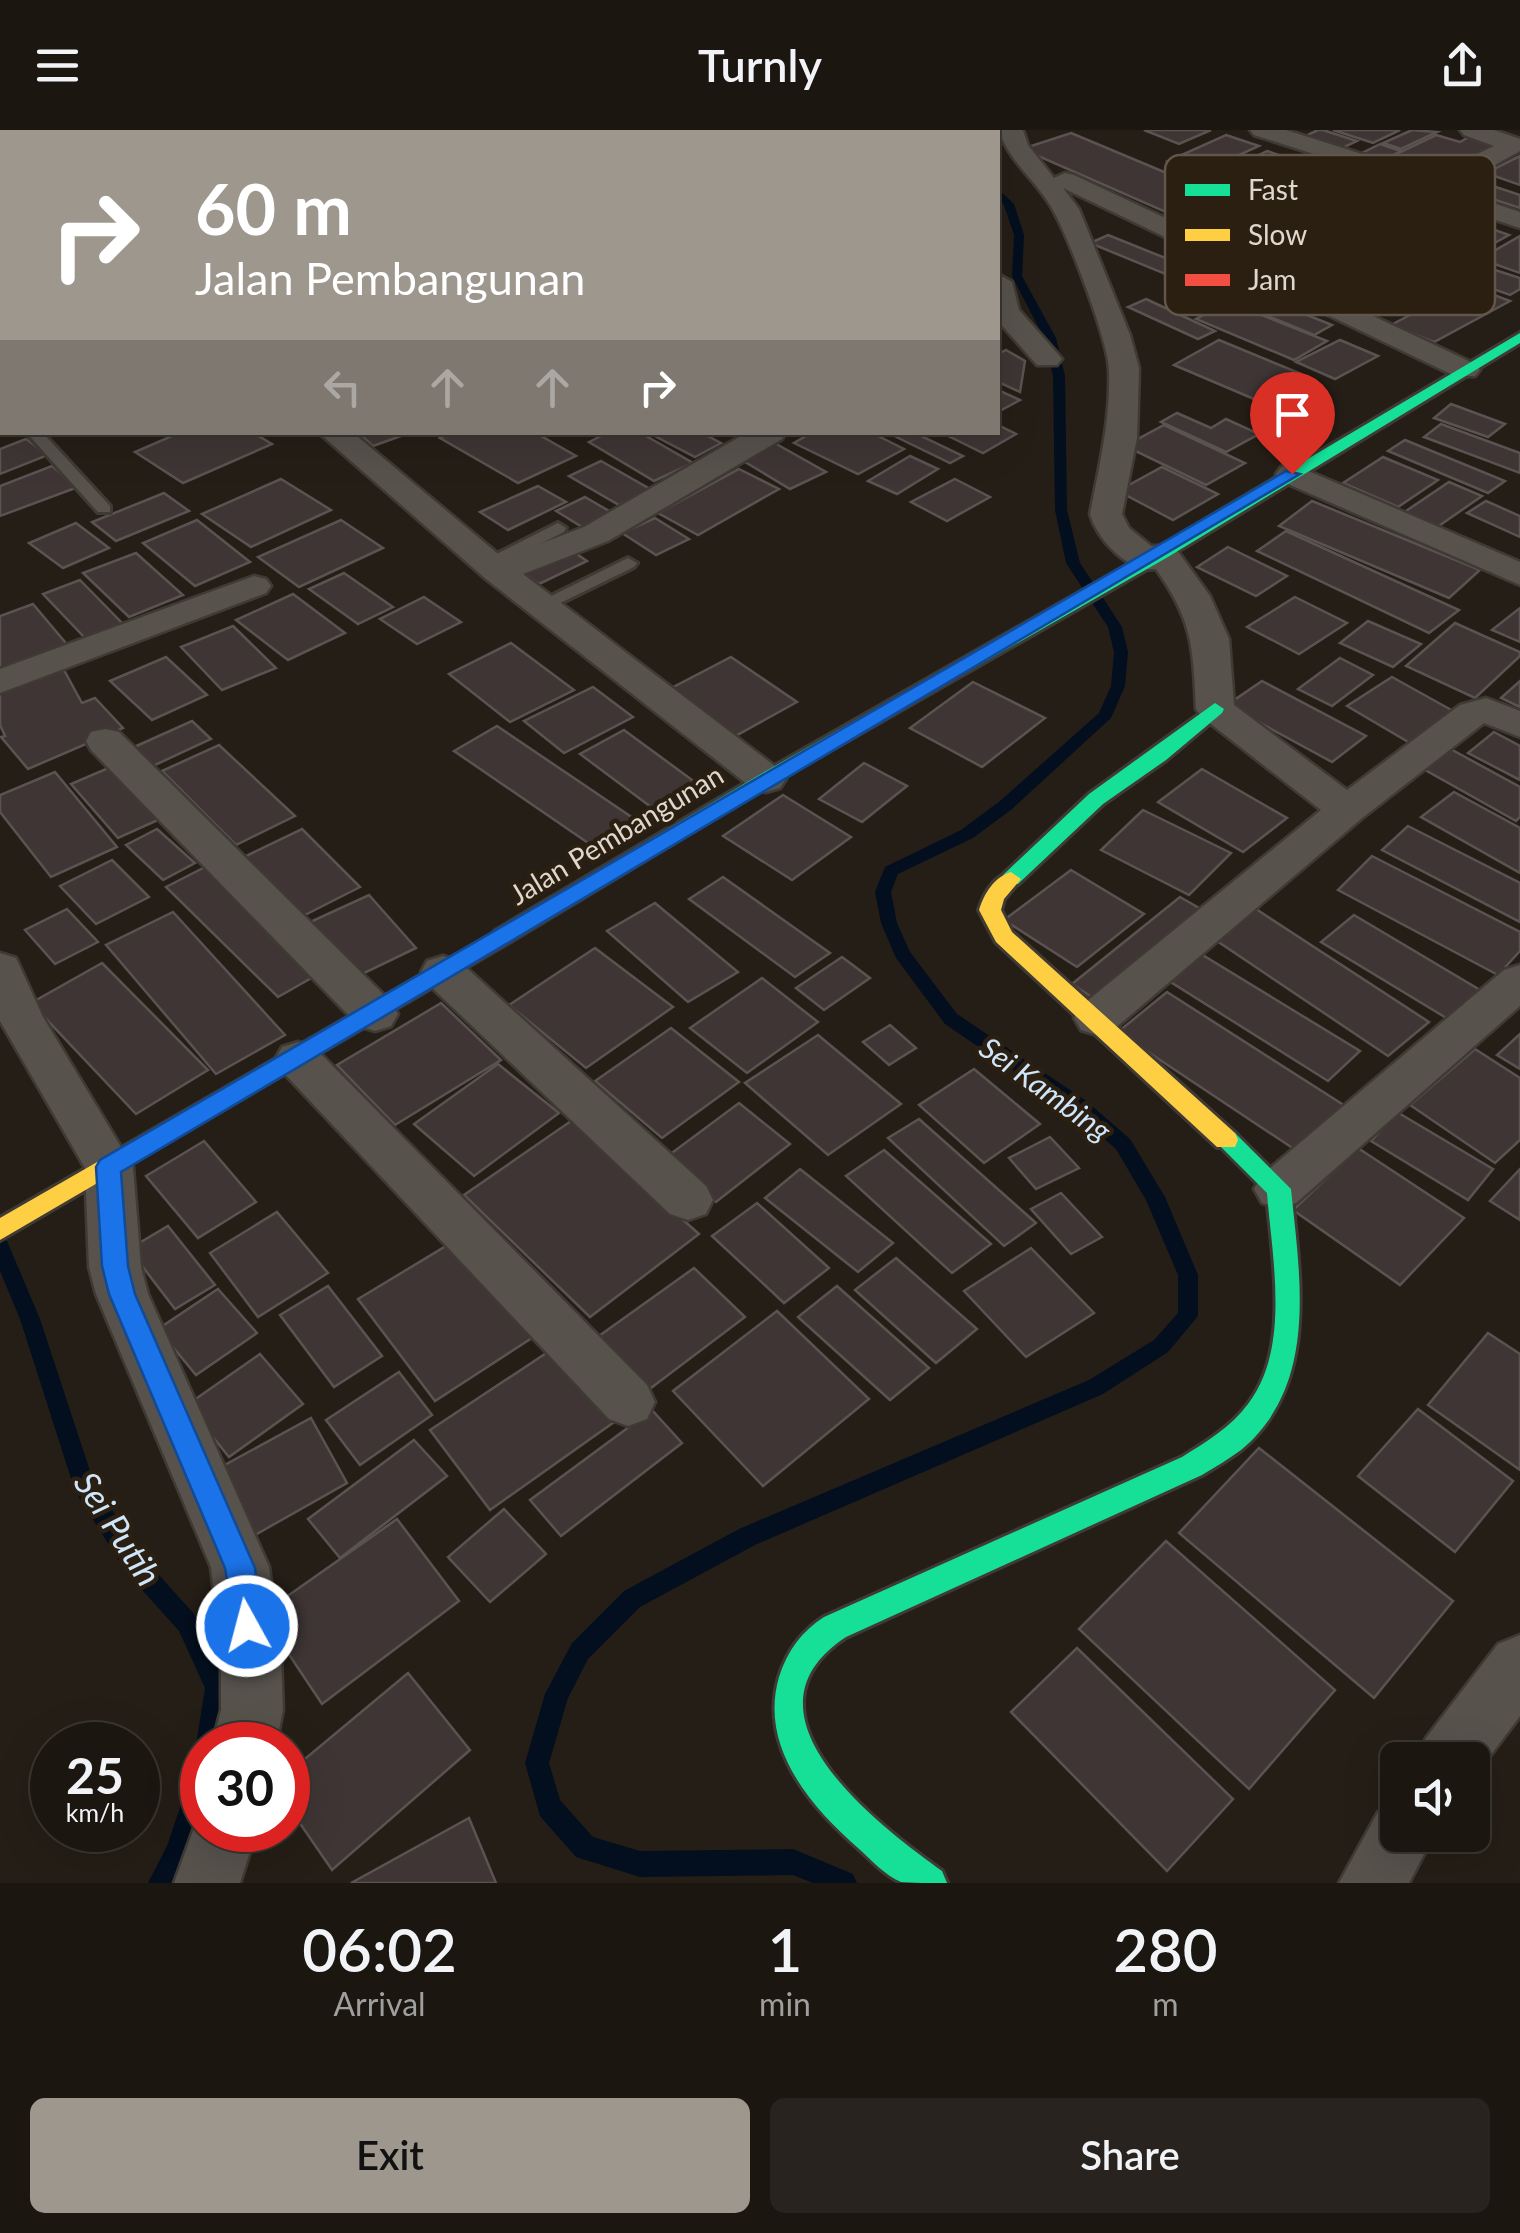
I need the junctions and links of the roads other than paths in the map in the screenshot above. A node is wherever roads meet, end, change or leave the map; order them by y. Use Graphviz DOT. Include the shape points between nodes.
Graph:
graph roads {
  1 [pos="1011,130"];
  2 [pos="1262,130"];
  3 [pos="1472,130"];
  4 [pos="1516,149"];
  5 [pos="1340,155"];
  6 [pos="1065,180"];
  7 [pos="1495,212"];
  8 [pos="1520,220"];
  9 [pos="1165,228"];
  10 [pos="1000,291"];
  11 [pos="1349,315"];
  12 [pos="1520,336"];
  13 [pos="1047,359"];
  14 [pos="1465,370"];
  15 [pos="36,435"];
  16 [pos="337,435"];
  17 [pos="766,435"];
  18 [pos="1292,474"];
  19 [pos="104,510"];
  20 [pos="558,528"];
  21 [pos="1155,556"];
  22 [pos="628,563"];
  23 [pos="493,568"];
  24 [pos="1520,575"];
  25 [pos="254,586"];
  26 [pos="542,605"];
  27 [pos="0,682"];
  28 [pos="1215,710"];
  29 [pos="1520,725"];
  30 [pos="105,741"];
  31 [pos="766,779"];
  32 [pos="1347,810"];
  33 [pos="0,969"];
  34 [pos="443,972"];
  35 [pos="1520,981"];
  36 [pos="374,1014"];
  37 [pos="1097,1018"];
  38 [pos="298,1059"];
  39 [pos="96,1176"];
  40 [pos="1280,1190"];
  41 [pos="688,1200"];
  42 [pos="0,1230"];
  43 [pos="628,1402"];
  44 [pos="1520,1665"];
  45 [pos="249,1722"];
  46 [pos="1462,1742"];
  47 [pos="217,1852"];
  48 [pos="1391,1852"];
  49 [pos="206,1883"];
  50 [pos="930,1883"];
  51 [pos="1372,1883"];
  1 -- 21 [label="street" via="1016,146 1066,209 1116,335 1124,368 1108,524 1125,542"];
  2 -- 5 [label="street"];
  3 -- 4 [label="street"];
  6 -- 9 [label="street"];
  7 -- 8 [label="street"];
  10 -- 13 [label="street" via="1005,312"];
  11 -- 14 [label="street"];
  12 -- 14 [label="street, Jalan Pembangunan"];
  14 -- 18 [label="street, Jalan Pembangunan"];
  15 -- 19 [label="lane"];
  16 -- 23 [label="street"];
  17 -- 23 [label="street" via="596,534"];
  18 -- 21 [label="street, Jalan Pembangunan"];
  18 -- 24 [label="street"];
  20 -- 23 [label="lane"];
  21 -- 28 [label="street" via="1193,596 1212,639"];
  21 -- 31 [label="street, Jalan Pembangunan"];
  22 -- 26 [label="lane"];
  23 -- 26 [label="street"];
  25 -- 27 [label="street"];
  26 -- 31 [label="street"];
  28 -- 32 [label="street"];
  28 -- 37 [label="street" via="1096,799 994,896 990,910 1004,937"];
  29 -- 32 [label="street" via="1478,711"];
  30 -- 36 [label="street"];
  31 -- 34 [label="street, Jalan Pembangunan"];
  32 -- 37 [label="street"];
  33 -- 39 [label="street"];
  34 -- 36 [label="street, Jalan Pembangunan"];
  34 -- 41 [label="street"];
  35 -- 40 [label="street"];
  36 -- 38 [label="street, Jalan Pembangunan"];
  37 -- 40 [label="street"];
  38 -- 39 [label="street, Jalan Pembangunan"];
  38 -- 43 [label="street"];
  39 -- 42 [label="street, Jalan Pembangunan"];
  39 -- 45 [label="street" via="122,1294 240,1568 251,1655"];
  40 -- 50 [label="street" via="1284,1356 1256,1420 1222,1449 843,1624 807,1647 786,1692 788,1726 809,1772 860,1830"];
  44 -- 46 [label="street"];
  47 -- 49 [label="street"];
  48 -- 51 [label="street"];
}
